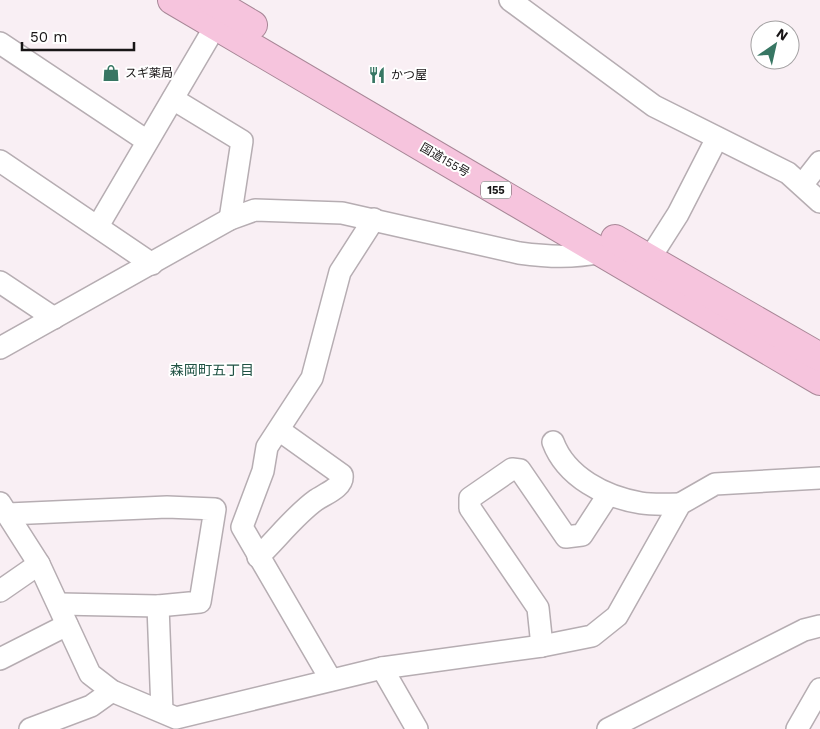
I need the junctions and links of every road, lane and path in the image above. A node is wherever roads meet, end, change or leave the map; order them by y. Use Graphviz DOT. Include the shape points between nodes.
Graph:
graph roads {
  1 [pos="172,0"];
  2 [pos="510,0"];
  3 [pos="214,13"];
  4 [pos="0,43"];
  5 [pos="173,99"];
  6 [pos="717,138"];
  7 [pos="147,141"];
  8 [pos="0,161"];
  9 [pos="820,162"];
  10 [pos="802,185"];
  11 [pos="820,202"];
  12 [pos="230,219"];
  13 [pos="374,219"];
  14 [pos="98,226"];
  15 [pos="602,252"];
  16 [pos="650,258"];
  17 [pos="152,264"];
  18 [pos="0,282"];
  19 [pos="54,318"];
  20 [pos="0,348"];
  21 [pos="820,358"];
  22 [pos="820,381"];
  23 [pos="279,430"];
  24 [pos="553,442"];
  25 [pos="820,478"];
  26 [pos="608,494"];
  27 [pos="680,504"];
  28 [pos="4,508"];
  29 [pos="258,557"];
  30 [pos="40,564"];
  31 [pos="0,591"];
  32 [pos="60,604"];
  33 [pos="158,606"];
  34 [pos="67,625"];
  35 [pos="820,626"];
  36 [pos="542,646"];
  37 [pos="0,659"];
  38 [pos="382,668"];
  39 [pos="331,680"];
  40 [pos="820,689"];
  41 [pos="112,691"];
  42 [pos="171,722"];
  43 [pos="30,729"];
  44 [pos="417,729"];
  45 [pos="608,729"];
  46 [pos="797,729"];
  1 -- 3 [label="highway, 国道155号 / 155"];
  2 -- 6 [label="street" via="654,106"];
  3 -- 5 [label="street"];
  3 -- 15 [label="highway, 国道155号 / 155"];
  3 -- 16 [label="highway, 国道155号 / 155"];
  4 -- 7 [label="street"];
  5 -- 7 [label="street"];
  5 -- 12 [label="street" via="242,140"];
  6 -- 10 [label="street" via="788,173"];
  6 -- 16 [label="street" via="678,214"];
  7 -- 14 [label="street"];
  8 -- 14 [label="street"];
  9 -- 10 [label="street"];
  10 -- 11 [label="street"];
  12 -- 13 [label="street" via="255,210 342,213"];
  12 -- 17 [label="street"];
  13 -- 15 [label="street" via="520,253 569,258"];
  13 -- 23 [label="street" via="340,272 312,378"];
  14 -- 17 [label="street"];
  15 -- 22 [label="highway, 国道155号 / 155"];
  16 -- 21 [label="highway, 国道155号 / 155"];
  17 -- 19 [label="street"];
  18 -- 19 [label="street"];
  19 -- 20 [label="street"];
  23 -- 29 [label="street" via="267,447 242,527"];
  23 -- 29 [label="street" via="342,475 343,479 314,501"];
  24 -- 26 [label="street" via="570,470"];
  25 -- 27 [label="street" via="715,484"];
  26 -- 27 [label="street" via="641,503"];
  26 -- 36 [label="street" via="582,535 566,537 520,470 512,468 470,498 470,508 538,608"];
  27 -- 36 [label="street" via="617,616 592,636"];
  28 -- 30 [label="street"];
  28 -- 33 [label="street" via="214,509 200,602"];
  29 -- 39 [label="street"];
  30 -- 31 [label="street"];
  30 -- 32 [label="street"];
  32 -- 33 [label="street"];
  32 -- 34 [label="street"];
  33 -- 42 [label="street"];
  34 -- 37 [label="street"];
  34 -- 41 [label="street" via="90,674"];
  35 -- 45 [label="street" via="804,630"];
  36 -- 38 [label="street"];
  38 -- 39 [label="street"];
  38 -- 44 [label="street"];
  39 -- 42 [label="street"];
  40 -- 46 [label="street"];
  41 -- 42 [label="street"];
  41 -- 43 [label="street" via="91,706"];
}
